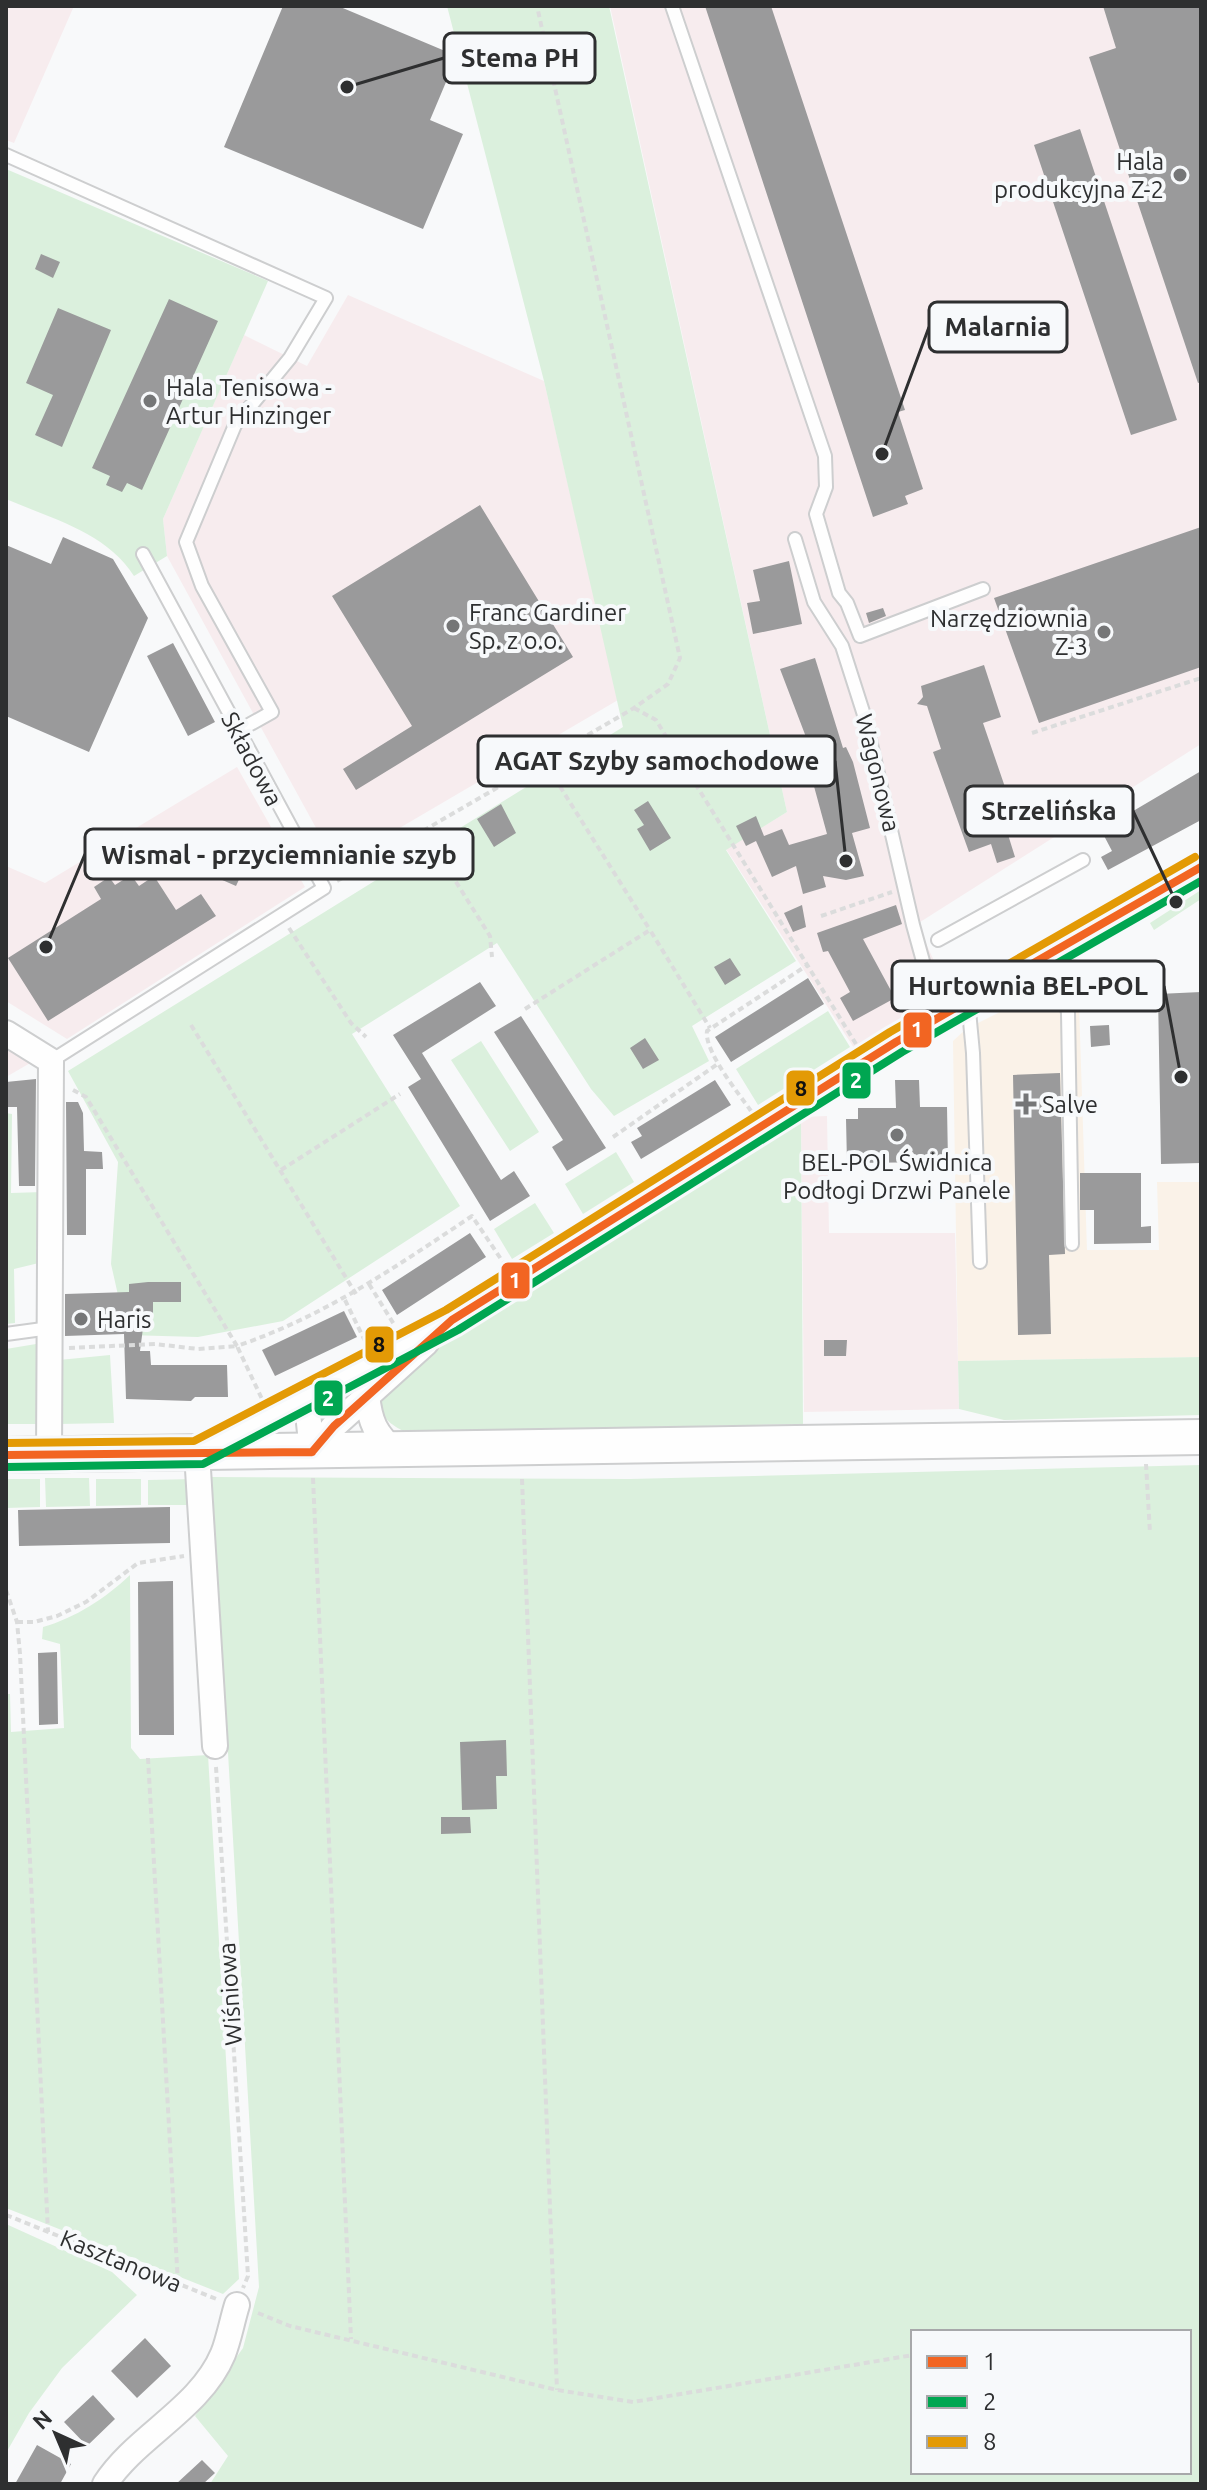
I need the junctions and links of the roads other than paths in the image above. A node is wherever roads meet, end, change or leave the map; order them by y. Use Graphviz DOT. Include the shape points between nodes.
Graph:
graph roads {
  1 [pos="672,6"];
  2 [pos="6,155"];
  3 [pos="795,539"];
  4 [pos="143,554"];
  5 [pos="983,589"];
  6 [pos="238,731"];
  7 [pos="1083,860"];
  8 [pos="1201,867"];
  9 [pos="938,940"];
  10 [pos="1055,951"];
  11 [pos="968,1000"];
  12 [pos="945,1013"];
  13 [pos="6,1033"];
  14 [pos="50,1069"];
  15 [pos="1072,1244"];
  16 [pos="980,1262"];
  17 [pos="452,1320"];
  18 [pos="6,1334"];
  19 [pos="51,1339"];
  20 [pos="306,1394"];
  21 [pos="367,1395"];
  22 [pos="1201,1437"];
  23 [pos="396,1452"];
  24 [pos="197,1453"];
  25 [pos="6,1455"];
  26 [pos="49,1455"];
  27 [pos="312,1465"];
  28 [pos="215,1746"];
  29 [pos="237,2305"];
  30 [pos="105,2484"];
  1 -- 5 [label="lane" via="825,456 826,487 816,514 839,593 860,636"];
  2 -- 6 [label="lane" via="326,298 290,358 235,425 186,542 202,586 272,712"];
  3 -- 12 [label="lane, Wagonowa" via="814,602 842,646 865,718 926,972"];
  4 -- 6 [label="lane, Składowa"];
  6 -- 14 [label="lane, Składowa" via="324,888"];
  7 -- 9 [label="lane"];
  8 -- 10 [label="street"];
  10 -- 11 [label="street"];
  10 -- 15 [label="lane" via="1068,1013"];
  11 -- 12 [label="street"];
  11 -- 16 [label="lane"];
  12 -- 17 [label="street"];
  13 -- 14 [label="street"];
  14 -- 19 [label="street"];
  17 -- 20 [label="street"];
  17 -- 21 [label="street"];
  18 -- 19 [label="lane"];
  19 -- 26 [label="street"];
  20 -- 24 [label="street"];
  20 -- 27 [label="street"];
  21 -- 23 [label="street" via="377,1435"];
  21 -- 27 [label="street"];
  22 -- 23 [label="main road"];
  23 -- 27 [label="main road"];
  24 -- 26 [label="main road"];
  24 -- 27 [label="main road"];
  24 -- 28 [label="street"];
  25 -- 26 [label="main road"];
  29 -- 30 [label="street" via="223,2355 203,2385"];
}
